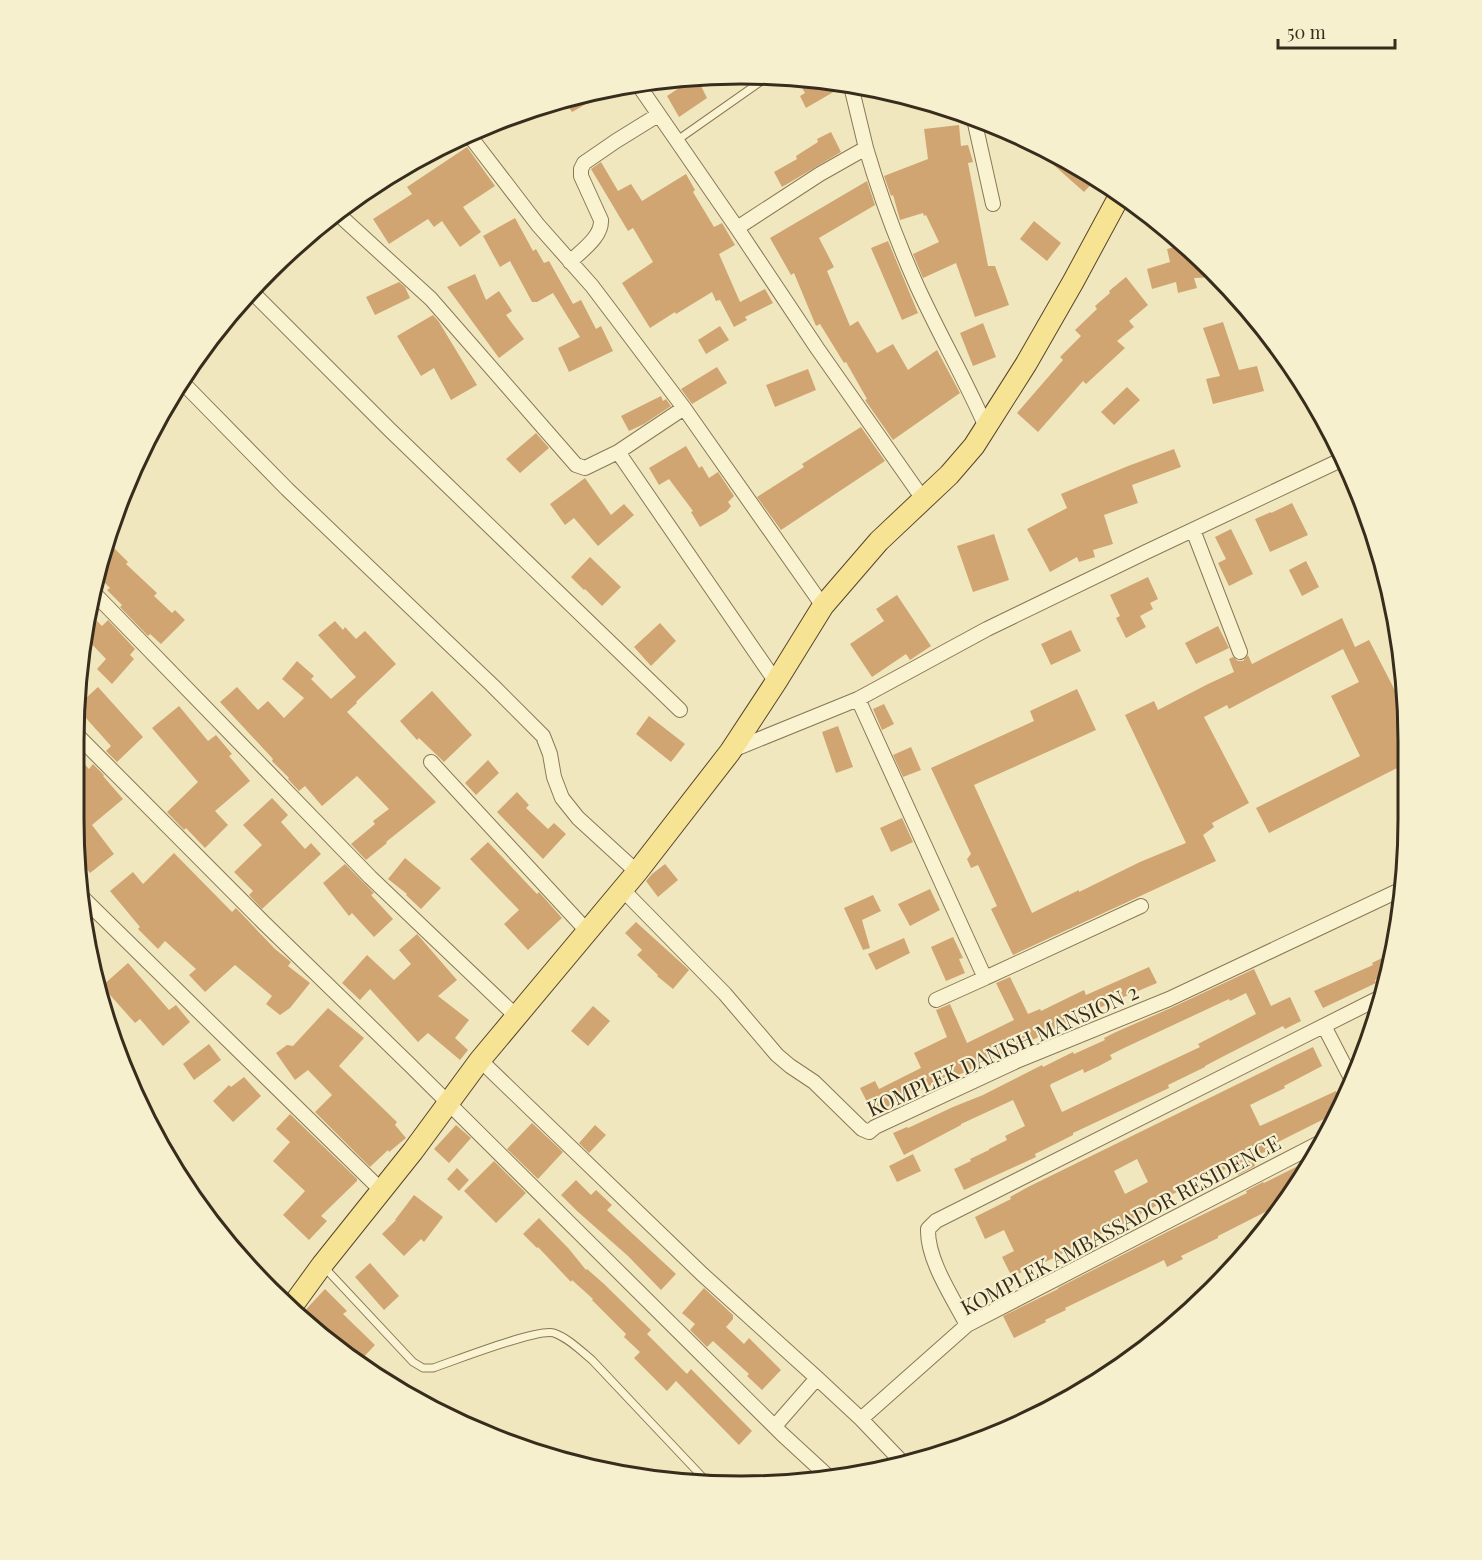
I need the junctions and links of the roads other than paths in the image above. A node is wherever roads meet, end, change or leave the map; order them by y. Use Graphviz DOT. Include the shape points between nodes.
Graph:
graph roads {
  1 [pos="757,84"];
  2 [pos="643,92"];
  3 [pos="854,94"];
  4 [pos="658,115"];
  5 [pos="976,128"];
  6 [pos="474,141"];
  7 [pos="676,141"];
  8 [pos="866,148"];
  9 [pos="993,204"];
  10 [pos="1119,204"];
  11 [pos="343,219"];
  12 [pos="737,228"];
  13 [pos="570,262"];
  14 [pos="257,297"];
  15 [pos="188,388"];
  16 [pos="684,408"];
  17 [pos="986,427"];
  18 [pos="618,452"];
  19 [pos="1336,462"];
  20 [pos="923,499"];
  21 [pos="1193,530"];
  22 [pos="100,598"];
  23 [pos="823,606"];
  24 [pos="1240,652"];
  25 [pos="776,682"];
  26 [pos="858,699"];
  27 [pos="680,710"];
  28 [pos="84,742"];
  29 [pos="730,752"];
  30 [pos="431,762"];
  31 [pos="637,872"];
  32 [pos="623,890"];
  33 [pos="1393,893"];
  34 [pos="90,905"];
  35 [pos="1141,906"];
  36 [pos="588,932"];
  37 [pos="985,978"];
  38 [pos="936,1000"];
  39 [pos="1372,1003"];
  40 [pos="518,1017"];
  41 [pos="1324,1026"];
  42 [pos="480,1060"];
  43 [pos="1347,1071"];
  44 [pos="448,1103"];
  45 [pos="1310,1148"];
  46 [pos="381,1190"];
  47 [pos="322,1265"];
  48 [pos="295,1302"];
  49 [pos="967,1325"];
  50 [pos="817,1378"];
  51 [pos="861,1419"];
  52 [pos="776,1426"];
  53 [pos="897,1457"];
  54 [pos="822,1471"];
  55 [pos="701,1475"];
  1 -- 7 [label="lane"];
  2 -- 4 [label="street"];
  3 -- 8 [label="street"];
  4 -- 7 [label="street"];
  4 -- 13 [label="street" via="584,164 581,176 601,228"];
  5 -- 9 [label="street"];
  6 -- 13 [label="street"];
  7 -- 12 [label="street"];
  8 -- 12 [label="street"];
  8 -- 17 [label="street" via="895,236"];
  10 -- 17 [label="main road"];
  11 -- 18 [label="street" via="430,298 576,465 585,468"];
  12 -- 20 [label="street"];
  13 -- 16 [label="street"];
  14 -- 27 [label="street"];
  15 -- 31 [label="street" via="543,736 562,798"];
  16 -- 18 [label="street"];
  16 -- 23 [label="street"];
  17 -- 20 [label="main road" via="962,462"];
  18 -- 25 [label="street"];
  19 -- 21 [label="street"];
  20 -- 23 [label="main road" via="879,541"];
  21 -- 24 [label="street"];
  21 -- 26 [label="street" via="987,629"];
  22 -- 40 [label="street" via="370,877"];
  23 -- 25 [label="main road"];
  25 -- 29 [label="main road"];
  26 -- 29 [label="street"];
  26 -- 37 [label="street"];
  28 -- 44 [label="street"];
  29 -- 31 [label="main road"];
  30 -- 36 [label="street"];
  31 -- 32 [label="main road"];
  32 -- 33 [label="street, KOMPLEK DANISH MANSION 2" via="725,994 777,1055 869,1132 1019,1060 1170,999"];
  32 -- 36 [label="main road"];
  34 -- 46 [label="street"];
  35 -- 37 [label="street"];
  36 -- 40 [label="main road"];
  37 -- 38 [label="street"];
  39 -- 41 [label="street"];
  40 -- 42 [label="main road"];
  41 -- 43 [label="street"];
  41 -- 49 [label="street" via="936,1221 928,1230 931,1256"];
  42 -- 44 [label="main road"];
  42 -- 50 [label="street" via="702,1274"];
  44 -- 46 [label="main road"];
  44 -- 52 [label="street"];
  45 -- 49 [label="street, KOMPLEK AMBASSADOR RESIDENCE"];
  46 -- 47 [label="main road"];
  47 -- 48 [label="main road"];
  47 -- 55 [label="lane" via="423,1368 433,1368 527,1335 552,1332 592,1360"];
  49 -- 51 [label="street, KOMPLEK AMBASSADOR RESIDENCE"];
  50 -- 51 [label="street"];
  50 -- 52 [label="street"];
  51 -- 53 [label="street"];
  52 -- 54 [label="street"];
}
